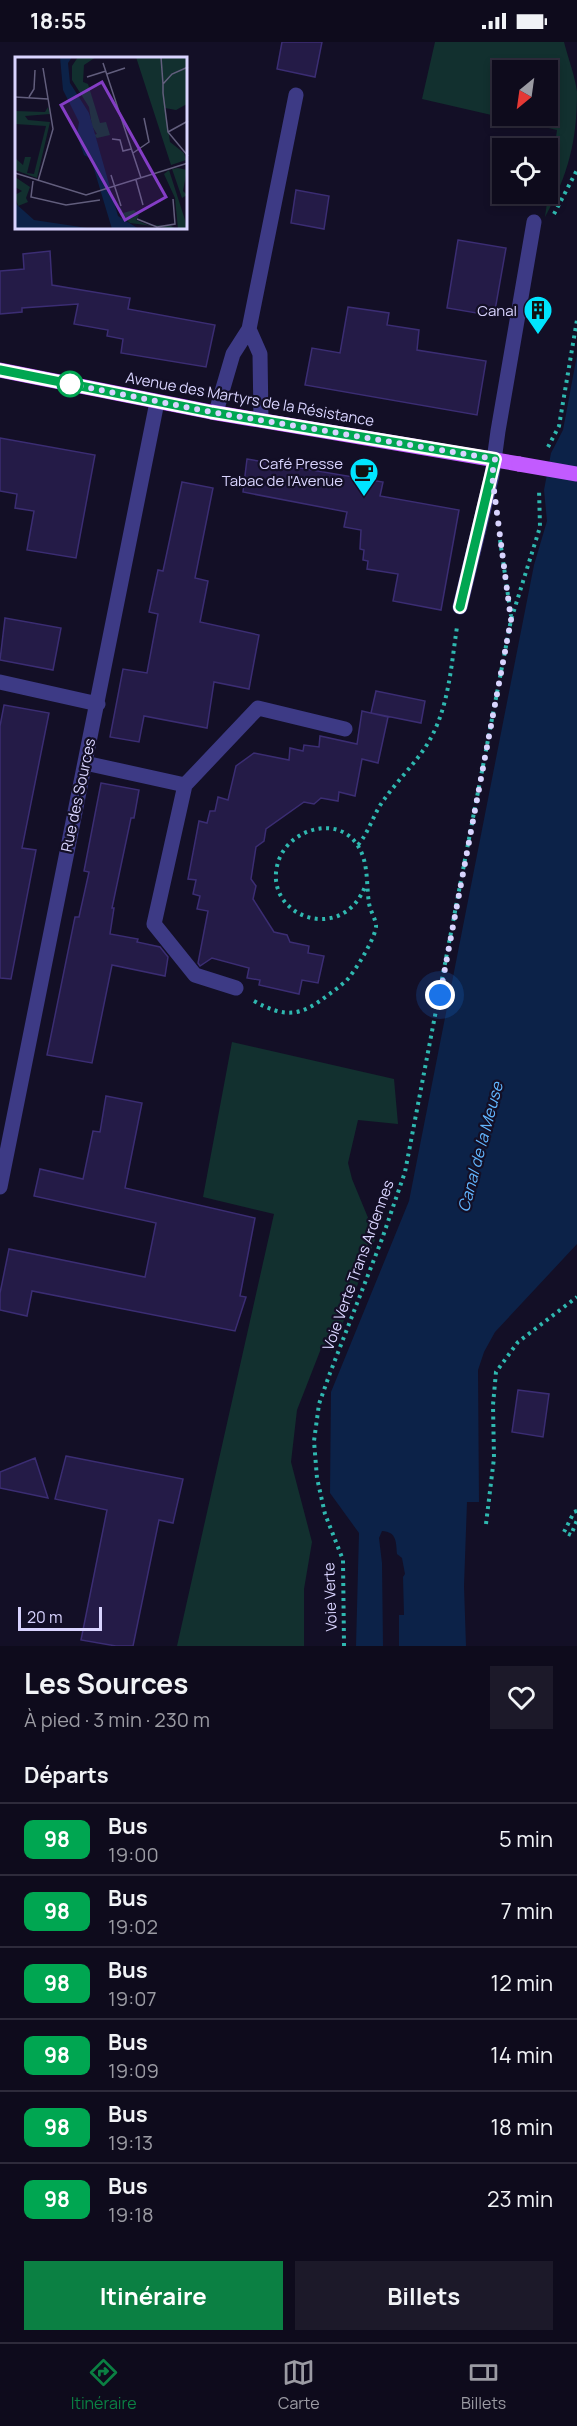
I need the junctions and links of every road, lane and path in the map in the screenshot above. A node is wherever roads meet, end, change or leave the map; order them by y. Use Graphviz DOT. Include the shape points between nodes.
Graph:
graph roads {
  1 [pos="296,95"];
  2 [pos="577,170"];
  3 [pos="553,215"];
  4 [pos="534,222"];
  5 [pos="577,320"];
  6 [pos="249,329"];
  7 [pos="0,370"];
  8 [pos="157,402"];
  9 [pos="216,412"];
  10 [pos="261,419"];
  11 [pos="545,453"];
  12 [pos="495,459"];
  13 [pos="577,474"];
  14 [pos="542,477"];
  15 [pos="499,532"];
  16 [pos="460,607"];
  17 [pos="511,620"];
  18 [pos="0,682"];
  19 [pos="98,704"];
  20 [pos="345,729"];
  21 [pos="85,763"];
  22 [pos="184,785"];
  23 [pos="358,845"];
  24 [pos="366,884"];
  25 [pos="236,988"];
  26 [pos="0,1187"];
  27 [pos="577,1297"];
  28 [pos="577,1510"];
  29 [pos="325,1514"];
  30 [pos="577,1520"];
  31 [pos="486,1524"];
  32 [pos="344,1646"];
  1 -- 6 [label="street"];
  2 -- 3 [label="path"];
  4 -- 12 [label="street"];
  5 -- 11 [label="path" via="559,426"];
  6 -- 9 [label="street" via="233,354"];
  6 -- 10 [label="street" via="260,354"];
  7 -- 8 [label="main road, Avenue des Martyrs de la Résistance"];
  8 -- 9 [label="main road, Avenue des Martyrs de la Résistance"];
  8 -- 19 [label="street, Rue des Sources"];
  9 -- 10 [label="main road, Avenue des Martyrs de la Résistance"];
  10 -- 12 [label="main road, Avenue des Martyrs de la Résistance"];
  12 -- 13 [label="main road, Avenue des Martyrs de la Résistance, bridge"];
  12 -- 16 [label="street"];
  14 -- 17 [label="path, Voie Verte Trans Ardennes" via="540,527"];
  15 -- 17 [label="path"];
  16 -- 23 [label="path" via="438,725 412,767 381,804"];
  17 -- 29 [label="path, Voie Verte Trans Ardennes" via="405,1172 320,1404 314,1441"];
  18 -- 19 [label="street"];
  19 -- 21 [label="street, Rue des Sources"];
  20 -- 22 [label="street" via="258,708"];
  21 -- 22 [label="street"];
  21 -- 26 [label="street, Rue des Sources"];
  22 -- 25 [label="street" via="154,924 195,975"];
  23 -- 24 [label="path" via="364,858"];
  23 -- 24 [label="path" via="349,836 329,828 307,831 280,856 277,882 290,907 319,920 351,909 362,897"];
  24 -- 25 [label="path" via="376,927 373,937 348,979 327,997 295,1014 265,1007"];
  27 -- 31 [label="path" via="518,1342 496,1372 494,1458"];
  28 -- 30 [label="path" via="564,1532 571,1535"];
  29 -- 32 [label="path, Voie Verte" via="343,1560"];
}
